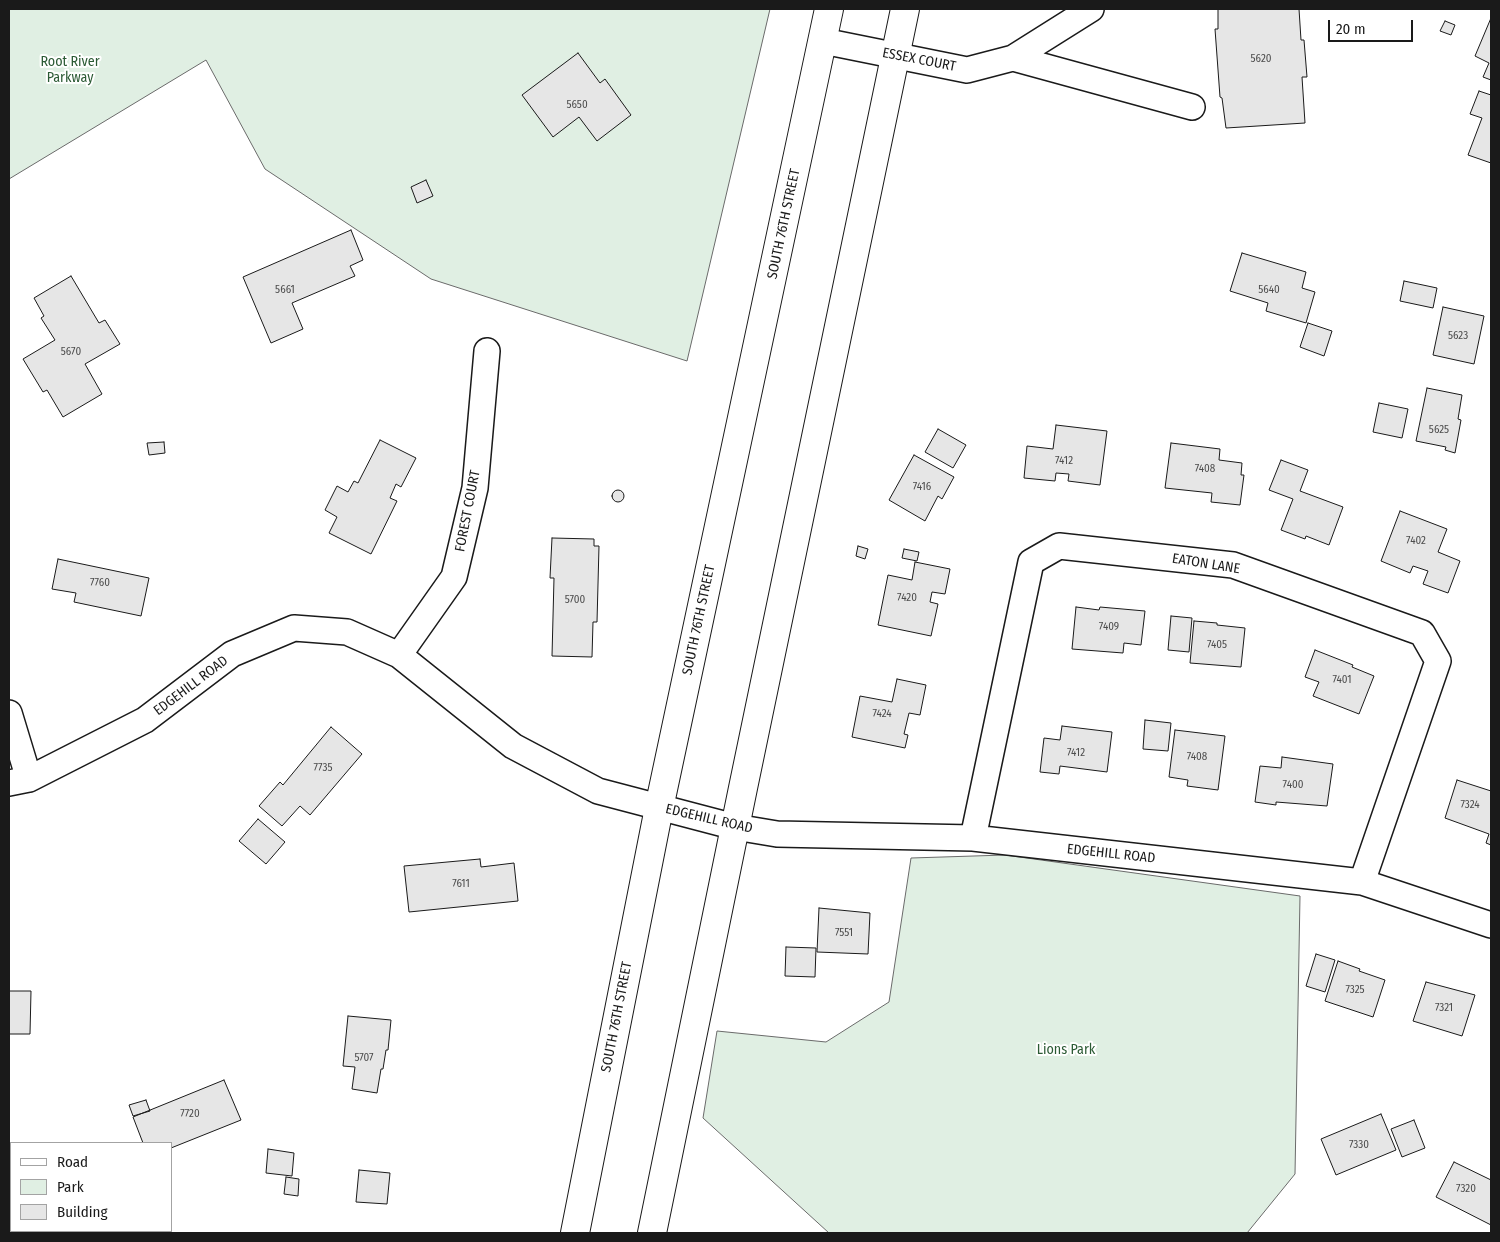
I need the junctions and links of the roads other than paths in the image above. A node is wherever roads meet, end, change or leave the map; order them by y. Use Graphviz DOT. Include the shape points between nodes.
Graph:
graph roads {
  1 [pos="829,9"];
  2 [pos="905,9"];
  3 [pos="1091,9"];
  4 [pos="823,41"];
  5 [pos="896,56"];
  6 [pos="1014,58"];
  7 [pos="1192,107"];
  8 [pos="487,351"];
  9 [pos="399,655"];
  10 [pos="9,713"];
  11 [pos="19,781"];
  12 [pos="659,808"];
  13 [pos="735,827"];
  14 [pos="972,838"];
  15 [pos="1362,882"];
  16 [pos="1491,924"];
  17 [pos="575,1233"];
  18 [pos="652,1233"];
  1 -- 4 [label="main road, SOUTH 76TH STREET"];
  2 -- 5 [label="main road"];
  3 -- 6 [label="street, ESSEX COURT"];
  4 -- 5 [label="street, ESSEX COURT"];
  4 -- 12 [label="main road, SOUTH 76TH STREET"];
  5 -- 6 [label="street, ESSEX COURT" via="967,70"];
  5 -- 13 [label="main road"];
  6 -- 7 [label="street, ESSEX COURT"];
  8 -- 9 [label="street, FOREST COURT" via="475,488 454,577"];
  9 -- 11 [label="street, EDGEHILL ROAD" via="347,632 294,628 232,654 145,720"];
  9 -- 12 [label="street, EDGEHILL ROAD" via="513,746 598,791"];
  10 -- 11 [label="street"];
  12 -- 13 [label="street, EDGEHILL ROAD"];
  12 -- 17 [label="main road, SOUTH 76TH STREET"];
  13 -- 14 [label="street, EDGEHILL ROAD" via="778,834"];
  13 -- 18 [label="main road"];
  14 -- 15 [label="street, EDGEHILL ROAD"];
  14 -- 15 [label="street, EATON LANE" via="1031,562 1059,546 1233,565 1422,634 1438,661"];
  15 -- 16 [label="street, EDGEHILL ROAD"];
}
